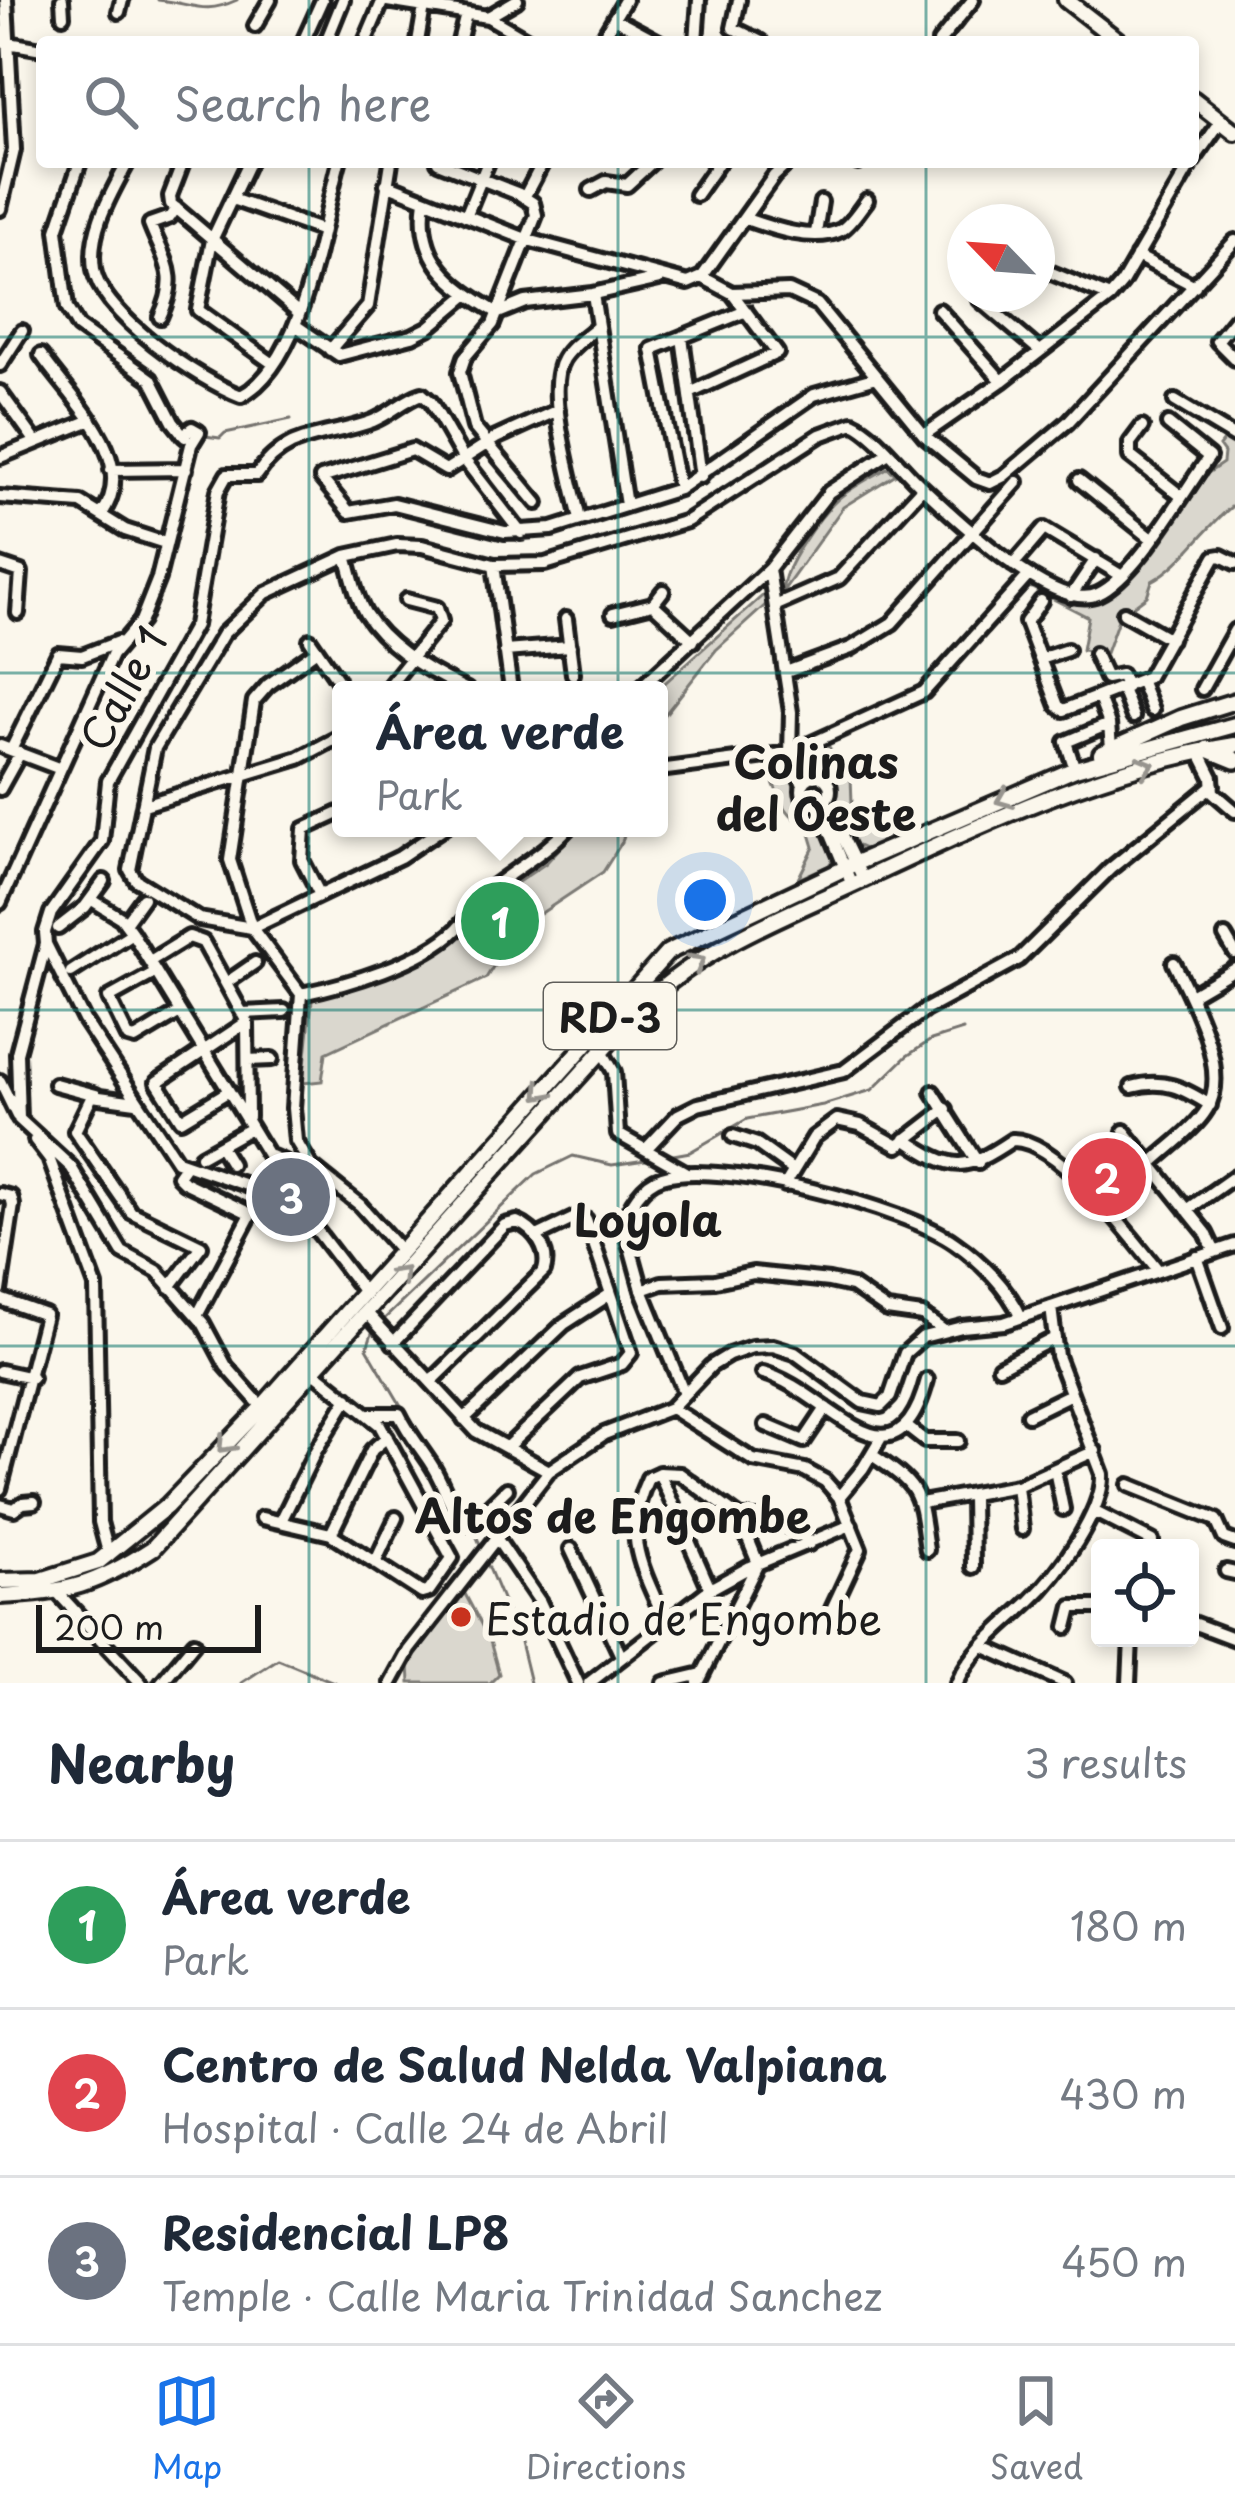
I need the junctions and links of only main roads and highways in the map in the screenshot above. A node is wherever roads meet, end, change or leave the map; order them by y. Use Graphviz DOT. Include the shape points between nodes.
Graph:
graph roads {
  1 [pos="1066,0"];
  2 [pos="1112,36"];
  3 [pos="1199,104"];
  4 [pos="1235,131"];
  5 [pos="1235,701"];
  6 [pos="1235,725"];
  7 [pos="1235,745"];
  8 [pos="1204,750"];
  9 [pos="1235,760"];
  10 [pos="1075,769"];
  11 [pos="596,1044"];
  12 [pos="441,1219"];
  13 [pos="308,1366"];
  14 [pos="167,1506"];
  15 [pos="181,1520"];
  16 [pos="0,1581"];
  17 [pos="0,1596"];
  1 -- 2 [label="main road"];
  3 -- 4 [label="main road"];
  5 -- 10 [label="main road"];
  6 -- 10 [label="main road, RD-3"];
  7 -- 8 [label="main road, RD-3"];
  8 -- 9 [label="highway"];
  11 -- 8 [label="main road, RD-3, one-way" via="686,968 760,926 1084,785"];
  10 -- 11 [label="main road, RD-3, one-way" via="668,952"];
  11 -- 12 [label="main road, RD-3"];
  12 -- 13 [label="main road, RD-3" via="400,1250"];
  13 -- 12 [label="main road, RD-3, one-way" via="369,1316"];
  13 -- 14 [label="main road, RD-3, one-way"];
  13 -- 15 [label="main road, RD-3"];
  14 -- 15 [label="main road"];
  14 -- 16 [label="main road, RD-3" via="109,1556 40,1580"];
  15 -- 17 [label="main road, RD-3" via="106,1577 58,1593"];
}
